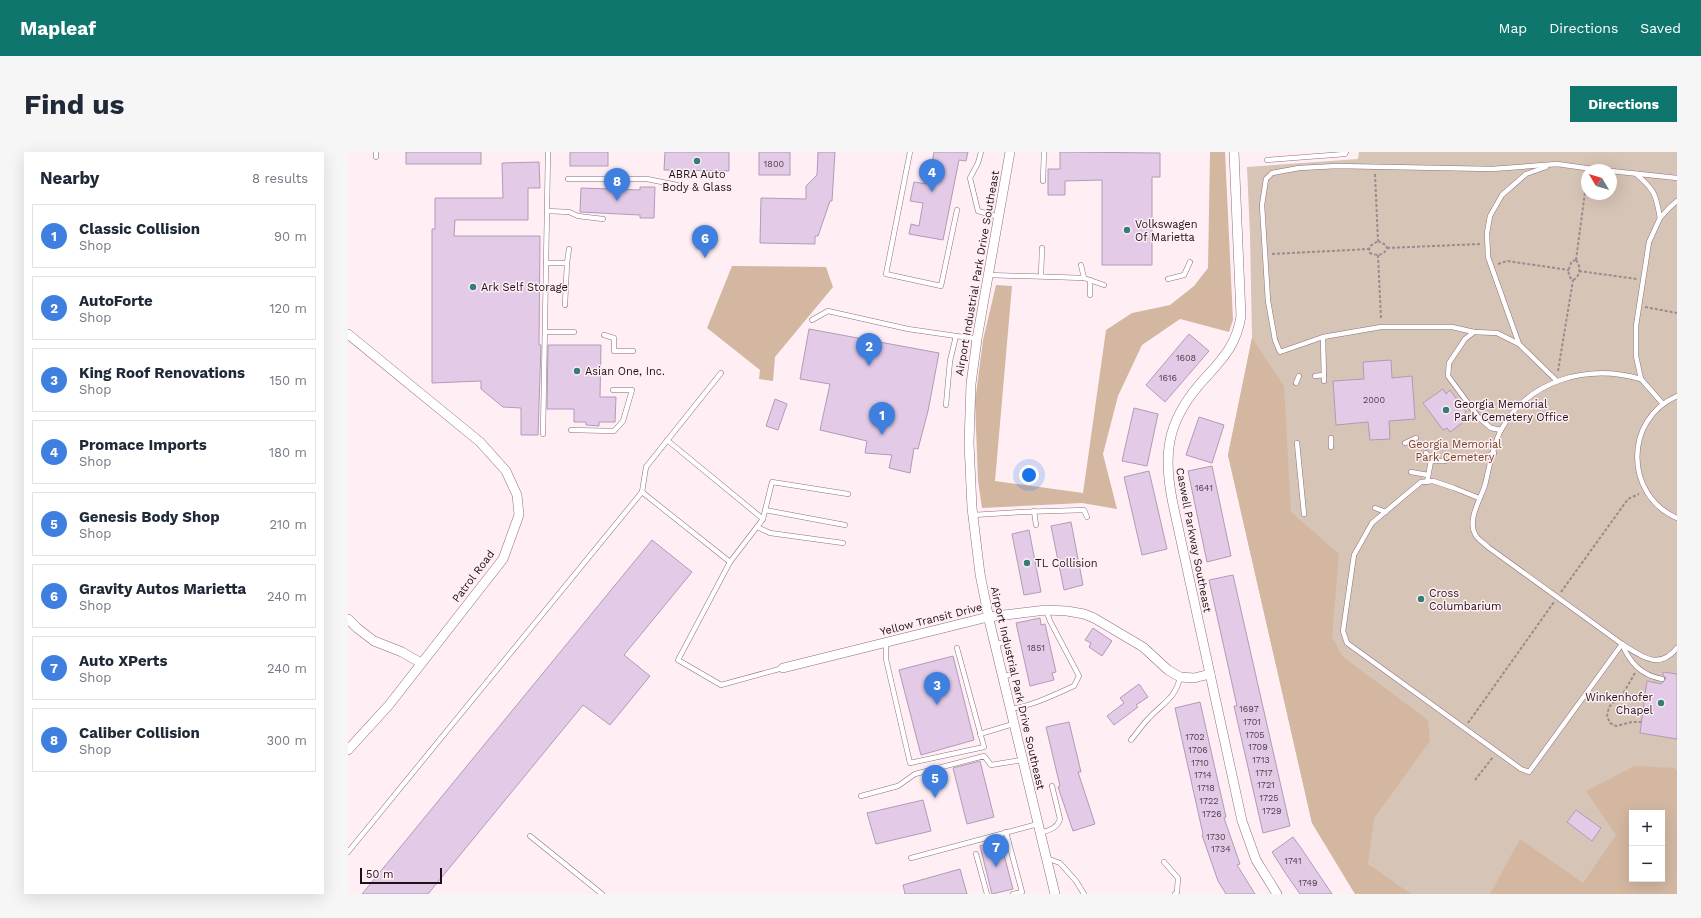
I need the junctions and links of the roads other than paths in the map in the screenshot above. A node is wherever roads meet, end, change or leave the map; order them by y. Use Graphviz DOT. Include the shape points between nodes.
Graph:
graph roads {
  1 [pos="548,152"];
  2 [pos="910,152"];
  3 [pos="980,152"];
  4 [pos="1010,152"];
  5 [pos="1044,152"];
  6 [pos="1234,152"];
  7 [pos="1346,152"];
  8 [pos="1267,160"];
  9 [pos="1557,164"];
  10 [pos="1581,167"];
  11 [pos="1617,172"];
  12 [pos="1636,174"];
  13 [pos="1677,178"];
  14 [pos="568,179"];
  15 [pos="1043,181"];
  16 [pos="677,185"];
  17 [pos="1677,201"];
  18 [pos="956,210"];
  19 [pos="547,211"];
  20 [pos="999,217"];
  21 [pos="1660,218"];
  22 [pos="603,219"];
  23 [pos="1042,248"];
  24 [pos="569,249"];
  25 [pos="1190,262"];
  26 [pos="546,263"];
  27 [pos="567,264"];
  28 [pos="1082,264"];
  29 [pos="989,275"];
  30 [pos="1041,276"];
  31 [pos="1084,278"];
  32 [pos="1168,279"];
  33 [pos="1090,280"];
  34 [pos="1104,285"];
  35 [pos="1090,295"];
  36 [pos="565,305"];
  37 [pos="812,320"];
  38 [pos="545,332"];
  39 [pos="574,332"];
  40 [pos="1474,332"];
  41 [pos="348,334"];
  42 [pos="604,335"];
  43 [pos="956,336"];
  44 [pos="1323,337"];
  45 [pos="977,339"];
  46 [pos="1519,344"];
  47 [pos="633,351"];
  48 [pos="721,372"];
  49 [pos="1324,375"];
  50 [pos="1299,376"];
  51 [pos="1315,376"];
  52 [pos="1640,379"];
  53 [pos="1556,380"];
  54 [pos="1324,381"];
  55 [pos="1296,383"];
  56 [pos="613,390"];
  57 [pos="1677,396"];
  58 [pos="1663,404"];
  59 [pos="946,405"];
  60 [pos="572,430"];
  61 [pos="1501,430"];
  62 [pos="543,434"];
  63 [pos="1330,438"];
  64 [pos="1416,438"];
  65 [pos="667,440"];
  66 [pos="1298,443"];
  67 [pos="1405,443"];
  68 [pos="1331,447"];
  69 [pos="1426,453"];
  70 [pos="1494,453"];
  71 [pos="1482,458"];
  72 [pos="1431,461"];
  73 [pos="1445,461"];
  74 [pos="1411,472"];
  75 [pos="1428,475"];
  76 [pos="1427,482"];
  77 [pos="642,492"];
  78 [pos="848,494"];
  79 [pos="1479,498"];
  80 [pos="1376,508"];
  81 [pos="765,510"];
  82 [pos="1034,511"];
  83 [pos="1386,512"];
  84 [pos="1304,514"];
  85 [pos="972,515"];
  86 [pos="1087,517"];
  87 [pos="1677,518"];
  88 [pos="763,519"];
  89 [pos="846,525"];
  90 [pos="1036,525"];
  91 [pos="757,527"];
  92 [pos="843,543"];
  93 [pos="730,562"];
  94 [pos="1046,610"];
  95 [pos="988,617"];
  96 [pos="348,619"];
  97 [pos="886,642"];
  98 [pos="1005,642"];
  99 [pos="1622,644"];
  100 [pos="994,645"];
  101 [pos="957,648"];
  102 [pos="1677,648"];
  103 [pos="422,663"];
  104 [pos="783,668"];
  105 [pos="1012,674"];
  106 [pos="1210,674"];
  107 [pos="1002,677"];
  108 [pos="1180,677"];
  109 [pos="1662,679"];
  110 [pos="1010,709"];
  111 [pos="1013,724"];
  112 [pos="980,734"];
  113 [pos="1131,740"];
  114 [pos="348,750"];
  115 [pos="1022,760"];
  116 [pos="1052,786"];
  117 [pos="861,796"];
  118 [pos="1039,828"];
  119 [pos="1006,832"];
  120 [pos="530,836"];
  121 [pos="348,852"];
  122 [pos="976,854"];
  123 [pos="911,858"];
  124 [pos="1046,858"];
  125 [pos="1164,862"];
  126 [pos="602,894"];
  127 [pos="987,894"];
  128 [pos="1013,894"];
  129 [pos="1054,894"];
  130 [pos="1084,894"];
  131 [pos="1175,894"];
  132 [pos="1277,894"];
  1 -- 19 [label="lane"];
  2 -- 18 [label="lane" via="886,274 941,286"];
  3 -- 20 [label="lane" via="978,163 970,178 978,211"];
  4 -- 20 [label="street, Airport Industrial Park Drive Southeast"];
  5 -- 15 [label="lane"];
  6 -- 106 [label="street, Caswell Parkway Southeast" via="1241,316 1239,331 1231,347 1179,414 1170,441 1167,467"];
  7 -- 8 [label="lane"];
  9 -- 10 [label="lane"];
  9 -- 44 [label="lane" via="1492,169 1337,166 1299,168 1272,173 1266,179 1262,205 1268,301 1275,340 1280,352"];
  9 -- 46 [label="lane" via="1526,174 1502,196 1490,216 1488,257"];
  11 -- 12 [label="lane"];
  12 -- 13 [label="lane"];
  12 -- 21 [label="lane" via="1653,190"];
  14 -- 16 [label="lane" via="647,179"];
  17 -- 21 [label="lane"];
  19 -- 22 [label="lane" via="569,212 578,216"];
  19 -- 26 [label="lane"];
  20 -- 29 [label="street, Airport Industrial Park Drive Southeast"];
  21 -- 52 [label="lane" via="1649,242 1638,306 1636,356"];
  23 -- 30 [label="lane"];
  24 -- 27 [label="lane"];
  25 -- 32 [label="lane" via="1184,274"];
  26 -- 27 [label="lane"];
  26 -- 38 [label="lane"];
  27 -- 36 [label="lane"];
  28 -- 31 [label="lane"];
  29 -- 30 [label="lane"];
  29 -- 45 [label="street, Airport Industrial Park Drive Southeast"];
  30 -- 31 [label="lane"];
  31 -- 33 [label="lane"];
  33 -- 34 [label="lane"];
  33 -- 35 [label="lane"];
  37 -- 43 [label="lane" via="828,312"];
  38 -- 39 [label="lane"];
  38 -- 62 [label="lane"];
  40 -- 44 [label="lane" via="1452,327 1381,327"];
  40 -- 46 [label="lane" via="1497,333"];
  40 -- 61 [label="lane" via="1465,339 1449,363 1448,376 1479,418 1491,428"];
  41 -- 103 [label="street, Patrol Road" via="480,442 506,471 517,495 519,515 503,559"];
  42 -- 47 [label="lane" via="614,338 614,350"];
  43 -- 45 [label="lane"];
  43 -- 59 [label="lane" via="950,361"];
  44 -- 49 [label="lane"];
  45 -- 85 [label="street, Airport Industrial Park Drive Southeast" via="971,384 969,442"];
  46 -- 53 [label="lane"];
  48 -- 65 [label="lane"];
  49 -- 51 [label="lane"];
  49 -- 54 [label="lane"];
  50 -- 55 [label="lane"];
  52 -- 53 [label="lane" via="1613,374 1592,374"];
  52 -- 58 [label="lane"];
  53 -- 61 [label="lane" via="1522,402"];
  56 -- 60 [label="lane" via="632,390 623,421 614,431"];
  57 -- 58 [label="lane"];
  58 -- 87 [label="lane" via="1643,428 1637,448 1638,469 1646,491 1658,506"];
  61 -- 70 [label="lane"];
  63 -- 68 [label="lane"];
  64 -- 67 [label="lane"];
  65 -- 77 [label="lane" via="646,467"];
  65 -- 88 [label="lane"];
  66 -- 84 [label="lane"];
  69 -- 72 [label="lane"];
  70 -- 71 [label="lane"];
  70 -- 79 [label="lane"];
  72 -- 73 [label="lane"];
  72 -- 75 [label="lane"];
  74 -- 75 [label="lane"];
  75 -- 76 [label="lane"];
  76 -- 79 [label="lane" via="1454,488"];
  76 -- 83 [label="lane" via="1421,482"];
  77 -- 93 [label="lane"];
  77 -- 121 [label="lane"];
  78 -- 81 [label="lane" via="772,482"];
  79 -- 99 [label="lane" via="1473,525 1475,534 1488,547"];
  80 -- 83 [label="lane"];
  81 -- 88 [label="lane"];
  81 -- 89 [label="lane"];
  82 -- 85 [label="lane"];
  82 -- 86 [label="lane" via="1084,510"];
  82 -- 90 [label="lane"];
  83 -- 99 [label="lane" via="1372,523 1354,555 1343,632 1347,643 1521,769 1529,772"];
  85 -- 95 [label="street, Airport Industrial Park Drive Southeast"];
  88 -- 91 [label="lane"];
  91 -- 92 [label="lane" via="770,532"];
  91 -- 93 [label="lane"];
  93 -- 104 [label="lane" via="678,660 721,685"];
  94 -- 95 [label="street, Yellow Transit Drive"];
  94 -- 108 [label="street, Yellow Transit Drive" via="1084,614 1094,618 1143,647 1168,670"];
  94 -- 110 [label="lane" via="1079,676 1074,686 1042,700"];
  95 -- 97 [label="street, Yellow Transit Drive"];
  95 -- 100 [label="street, Airport Industrial Park Drive Southeast"];
  96 -- 103 [label="street" via="374,641"];
  97 -- 104 [label="street, Yellow Transit Drive"];
  97 -- 112 [label="lane" via="886,658 910,763 984,747"];
  98 -- 100 [label="lane"];
  99 -- 102 [label="lane" via="1651,661 1662,660"];
  99 -- 109 [label="lane" via="1627,656 1638,669 1652,678"];
  100 -- 107 [label="street, Airport Industrial Park Drive Southeast"];
  101 -- 112 [label="lane"];
  103 -- 114 [label="street, Patrol Road" via="389,705"];
  105 -- 107 [label="lane"];
  106 -- 108 [label="street" via="1194,678"];
  106 -- 132 [label="street, Caswell Parkway Southeast" via="1242,821 1256,860"];
  107 -- 110 [label="street, Airport Industrial Park Drive Southeast"];
  108 -- 113 [label="lane" via="1178,687 1170,698 1148,718"];
  110 -- 111 [label="street, Airport Industrial Park Drive Southeast"];
  111 -- 112 [label="lane"];
  111 -- 115 [label="street, Airport Industrial Park Drive Southeast"];
  115 -- 117 [label="lane" via="991,765 984,756 915,774 898,786"];
  115 -- 118 [label="street, Airport Industrial Park Drive Southeast"];
  116 -- 118 [label="lane" via="1060,819 1053,829"];
  118 -- 119 [label="lane"];
  118 -- 124 [label="street, Airport Industrial Park Drive Southeast"];
  119 -- 123 [label="lane"];
  119 -- 128 [label="lane" via="1022,892"];
  120 -- 126 [label="lane"];
  122 -- 127 [label="lane"];
  124 -- 129 [label="street, Airport Industrial Park Drive Southeast"];
  124 -- 130 [label="lane" via="1060,863"];
  125 -- 131 [label="lane" via="1178,878"];
}
